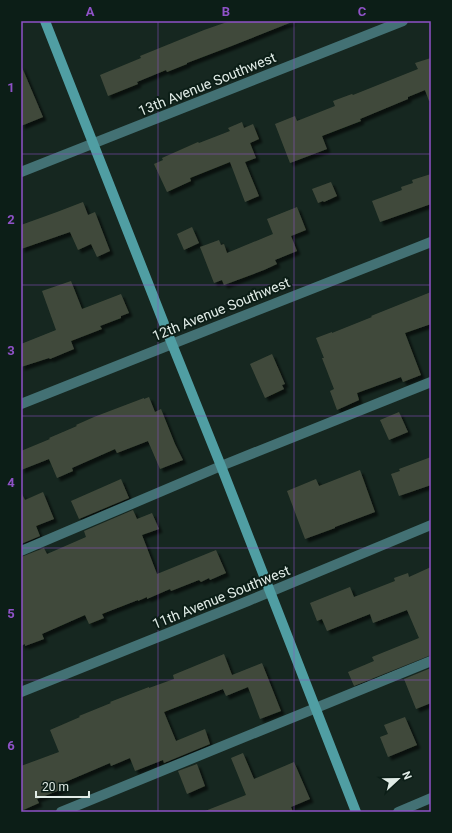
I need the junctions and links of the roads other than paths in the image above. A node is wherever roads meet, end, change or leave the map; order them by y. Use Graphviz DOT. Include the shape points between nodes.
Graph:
graph roads {
  1 [pos="45,21"];
  2 [pos="403,21"];
  3 [pos="94,143"];
  4 [pos="21,172"];
  5 [pos="431,242"];
  6 [pos="172,344"];
  7 [pos="431,382"];
  8 [pos="21,404"];
  9 [pos="221,466"];
  10 [pos="431,525"];
  11 [pos="21,551"];
  12 [pos="270,592"];
  13 [pos="431,661"];
  14 [pos="21,692"];
  15 [pos="316,708"];
  16 [pos="431,798"];
  17 [pos="62,812"];
  18 [pos="356,812"];
  19 [pos="398,812"];
  1 -- 3 [label="street"];
  2 -- 3 [label="street, 13th Avenue Southwest"];
  3 -- 4 [label="street, 13th Avenue Southwest"];
  3 -- 6 [label="street"];
  5 -- 6 [label="street, 12th Avenue Southwest"];
  6 -- 8 [label="street, 12th Avenue Southwest"];
  6 -- 9 [label="street"];
  7 -- 9 [label="street"];
  9 -- 11 [label="street"];
  9 -- 12 [label="street"];
  10 -- 12 [label="street, 11th Avenue Southwest"];
  12 -- 14 [label="street, 11th Avenue Southwest"];
  12 -- 15 [label="street"];
  13 -- 15 [label="street"];
  15 -- 17 [label="street"];
  15 -- 18 [label="street"];
  16 -- 19 [label="street"];
}
